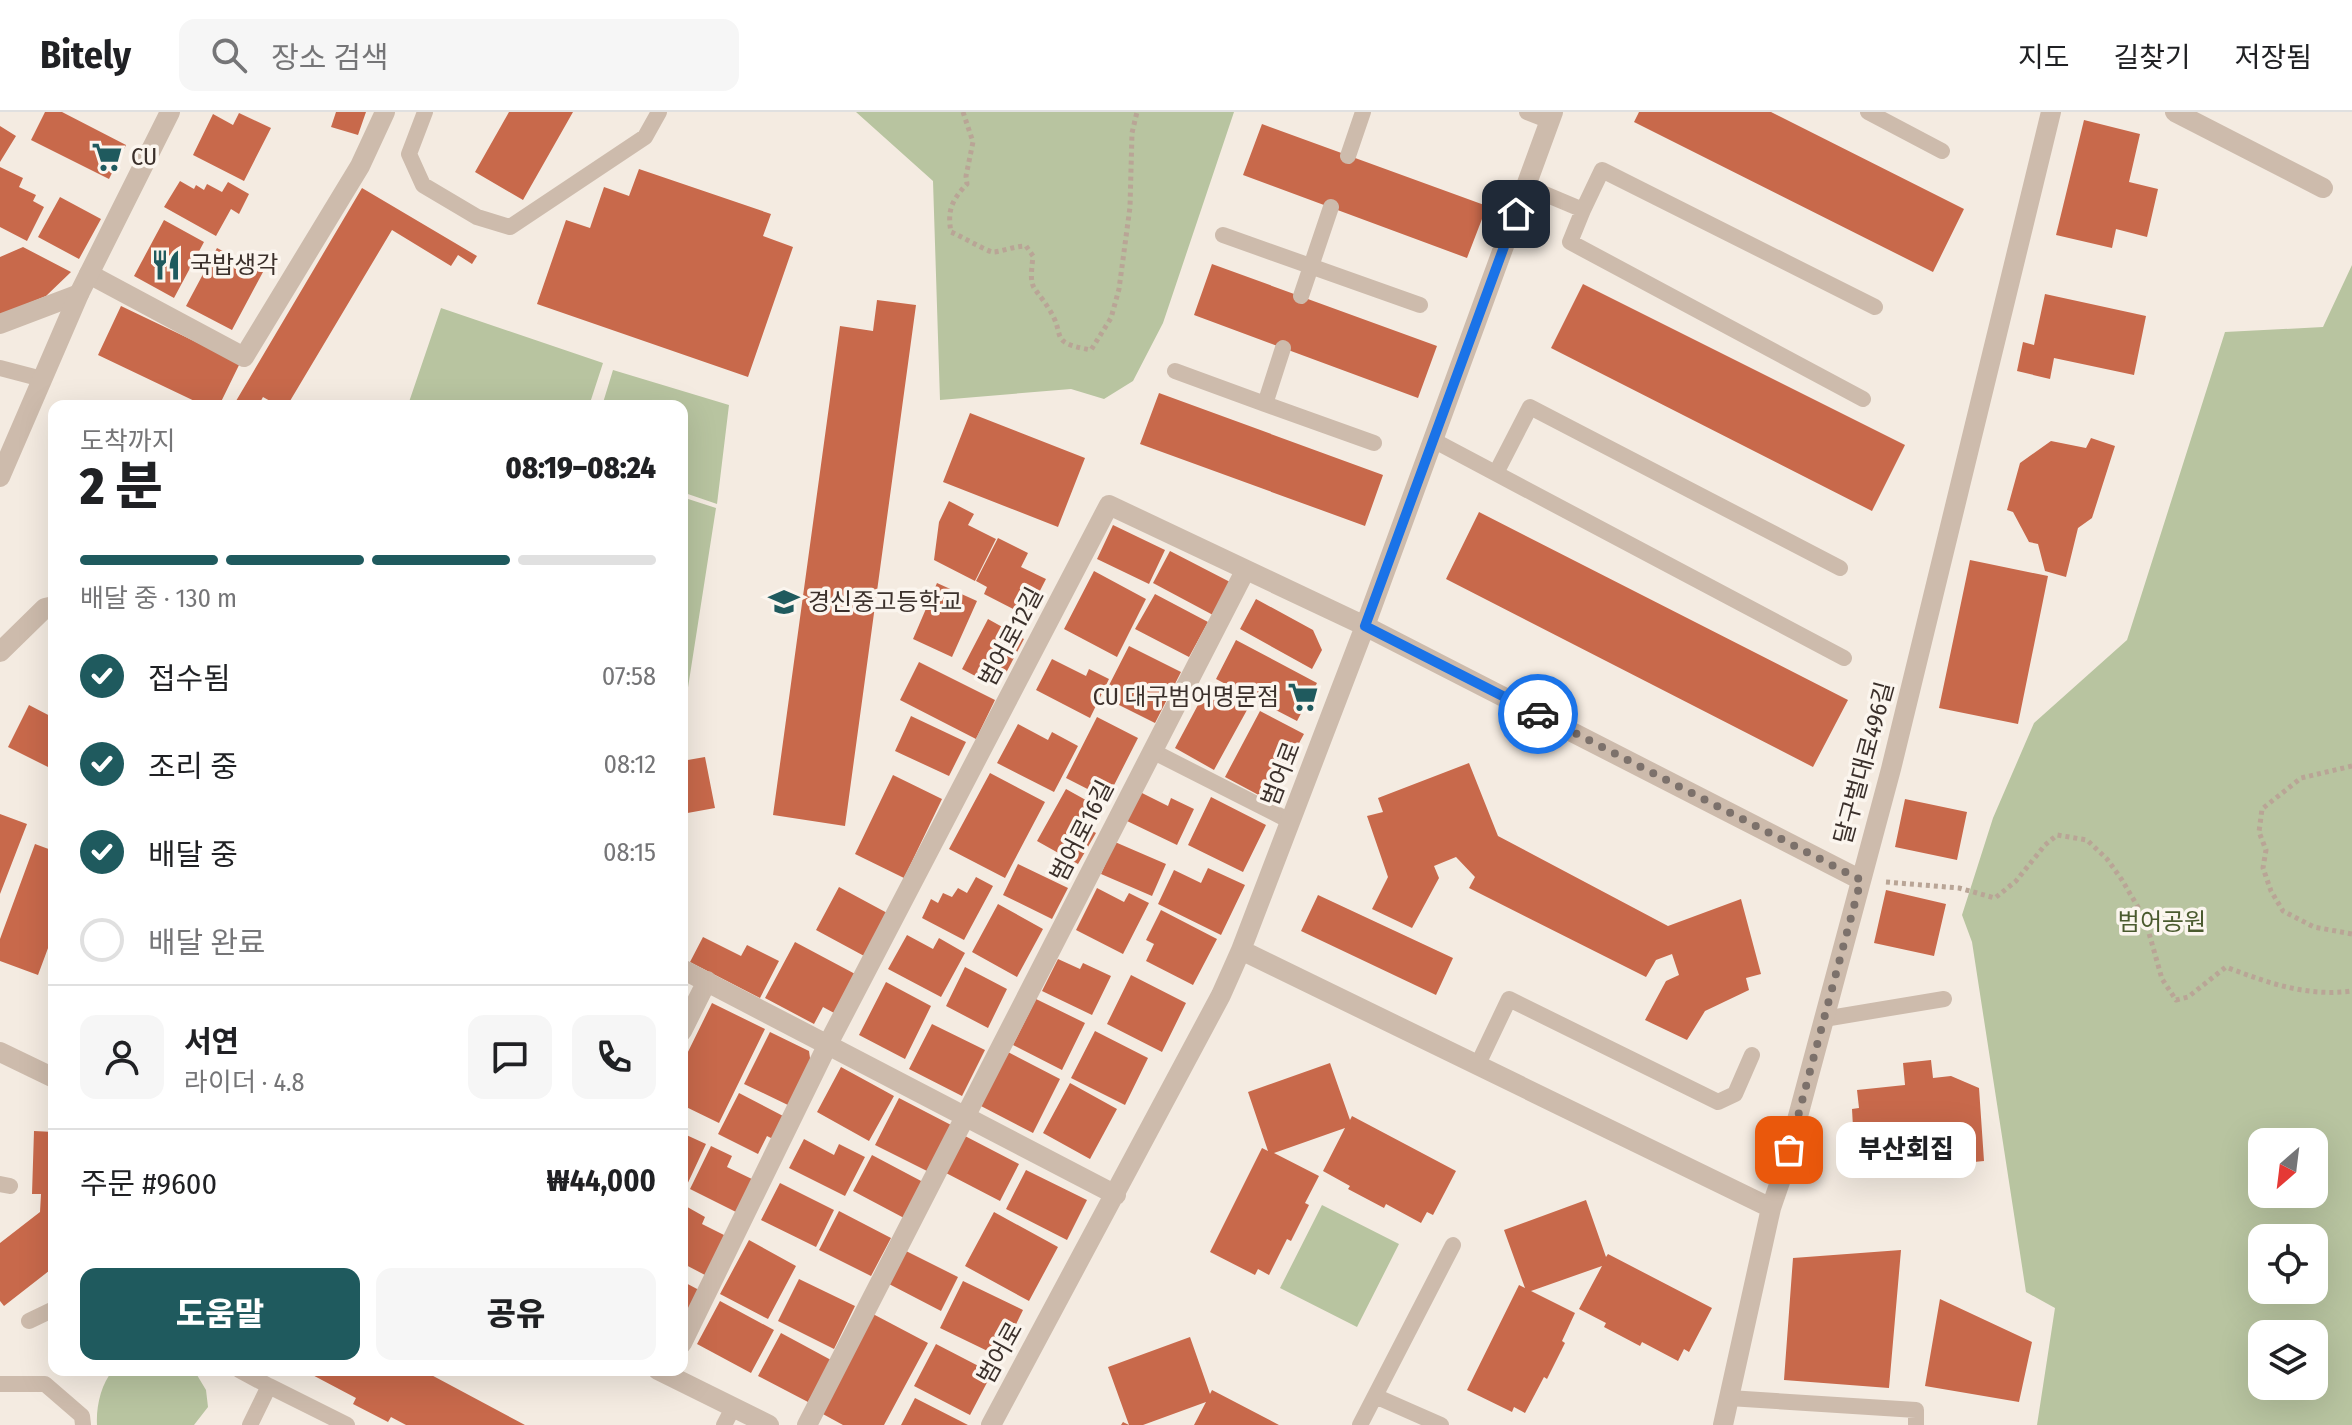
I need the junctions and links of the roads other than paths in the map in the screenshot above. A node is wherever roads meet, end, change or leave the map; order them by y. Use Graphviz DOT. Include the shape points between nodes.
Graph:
graph roads {
  1 [pos="170,112"];
  2 [pos="385,112"];
  3 [pos="425,112"];
  4 [pos="659,112"];
  5 [pos="1363,112"];
  6 [pos="1527,112"];
  7 [pos="1868,112"];
  8 [pos="2051,112"];
  9 [pos="2175,112"];
  10 [pos="1552,116"];
  11 [pos="1942,151"];
  12 [pos="1348,156"];
  13 [pos="1526,186"];
  14 [pos="2323,188"];
  15 [pos="1331,207"];
  16 [pos="1583,210"];
  17 [pos="1223,235"];
  18 [pos="1311,267"];
  19 [pos="89,274"];
  20 [pos="79,294"];
  21 [pos="1301,296"];
  22 [pos="1420,305"];
  23 [pos="1875,307"];
  24 [pos="0,324"];
  25 [pos="1283,348"];
  26 [pos="0,368"];
  27 [pos="1175,371"];
  28 [pos="42,379"];
  29 [pos="1863,399"];
  30 [pos="1265,404"];
  31 [pos="1433,440"];
  32 [pos="1374,443"];
  33 [pos="1496,473"];
  34 [pos="0,477"];
  35 [pos="1840,568"];
  36 [pos="1245,571"];
  37 [pos="48,607"];
  38 [pos="1365,626"];
  39 [pos="0,652"];
  40 [pos="1844,658"];
  41 [pos="1152,751"];
  42 [pos="1290,821"];
  43 [pos="1861,880"];
  44 [pos="1241,950"];
  45 [pos="688,972"];
  46 [pos="707,981"];
  47 [pos="1944,999"];
  48 [pos="688,1019"];
  49 [pos="1824,1019"];
  50 [pos="828,1044"];
  51 [pos="0,1052"];
  52 [pos="1752,1055"];
  53 [pos="1478,1064"];
  54 [pos="48,1075"];
  55 [pos="966,1116"];
  56 [pos="1116,1195"];
  57 [pos="1771,1208"];
  58 [pos="1453,1245"];
  59 [pos="48,1312"];
  60 [pos="29,1321"];
  61 [pos="688,1331"];
  62 [pos="250,1376"];
  63 [pos="672,1376"];
  64 [pos="0,1384"];
  65 [pos="269,1386"];
  66 [pos="1375,1396"];
  67 [pos="1729,1398"];
  68 [pos="728,1417"];
  69 [pos="83,1425"];
  70 [pos="250,1425"];
  71 [pos="347,1425"];
  72 [pos="769,1425"];
  73 [pos="807,1425"];
  74 [pos="991,1425"];
  75 [pos="1360,1425"];
  76 [pos="1441,1425"];
  77 [pos="1723,1425"];
  78 [pos="1916,1425"];
  1 -- 19 [label="street"];
  2 -- 19 [label="street" via="360,166 244,357"];
  3 -- 4 [label="lane" via="409,154 423,185 477,217 510,227 645,137"];
  5 -- 12 [label="lane"];
  6 -- 10 [label="lane"];
  7 -- 11 [label="lane"];
  8 -- 43 [label="street, 달구벌대로496길"];
  9 -- 14 [label="street"];
  10 -- 13 [label="street, 범어로"];
  13 -- 16 [label="lane"];
  13 -- 31 [label="street, 범어로"];
  15 -- 18 [label="lane"];
  16 -- 23 [label="lane" via="1602,170"];
  16 -- 29 [label="lane" via="1570,242"];
  17 -- 18 [label="lane"];
  18 -- 21 [label="lane"];
  18 -- 22 [label="lane"];
  19 -- 20 [label="street"];
  20 -- 24 [label="street"];
  20 -- 28 [label="street"];
  25 -- 30 [label="lane"];
  26 -- 28 [label="lane"];
  27 -- 30 [label="lane"];
  28 -- 34 [label="street"];
  30 -- 32 [label="lane"];
  31 -- 33 [label="lane"];
  31 -- 38 [label="street, 범어로"];
  33 -- 35 [label="lane" via="1530,407"];
  33 -- 40 [label="lane"];
  36 -- 38 [label="street, 범어로12길"];
  36 -- 41 [label="street, 범어로16길"];
  36 -- 50 [label="street, 범어로12길" via="1109,505"];
  37 -- 39 [label="street"];
  38 -- 42 [label="street, 범어로"];
  38 -- 43 [label="street, 범어로12길"];
  41 -- 42 [label="lane"];
  41 -- 55 [label="street, 범어로16길"];
  42 -- 44 [label="street, 범어로"];
  43 -- 49 [label="street, 달구벌대로496길"];
  44 -- 53 [label="street"];
  44 -- 56 [label="street, 범어로"];
  45 -- 46 [label="street"];
  46 -- 48 [label="street"];
  46 -- 50 [label="street"];
  47 -- 49 [label="lane"];
  49 -- 57 [label="street, 달구벌대로496길"];
  50 -- 55 [label="street"];
  50 -- 61 [label="street"];
  51 -- 54 [label="street"];
  52 -- 53 [label="lane" via="1735,1094 1718,1102 1509,999"];
  53 -- 57 [label="street"];
  55 -- 56 [label="street"];
  55 -- 73 [label="street, 범어로16길"];
  56 -- 74 [label="street, 범어로"];
  57 -- 67 [label="street, 달구벌대로496길"];
  58 -- 66 [label="lane"];
  59 -- 60 [label="lane"];
  62 -- 65 [label="lane"];
  63 -- 68 [label="street"];
  64 -- 69 [label="lane" via="45,1384 82,1416"];
  65 -- 70 [label="lane"];
  65 -- 71 [label="lane"];
  66 -- 75 [label="lane"];
  66 -- 76 [label="lane"];
  67 -- 77 [label="street, 달구벌대로496길"];
  67 -- 78 [label="lane" via="1916,1410"];
  68 -- 72 [label="street"];
}
